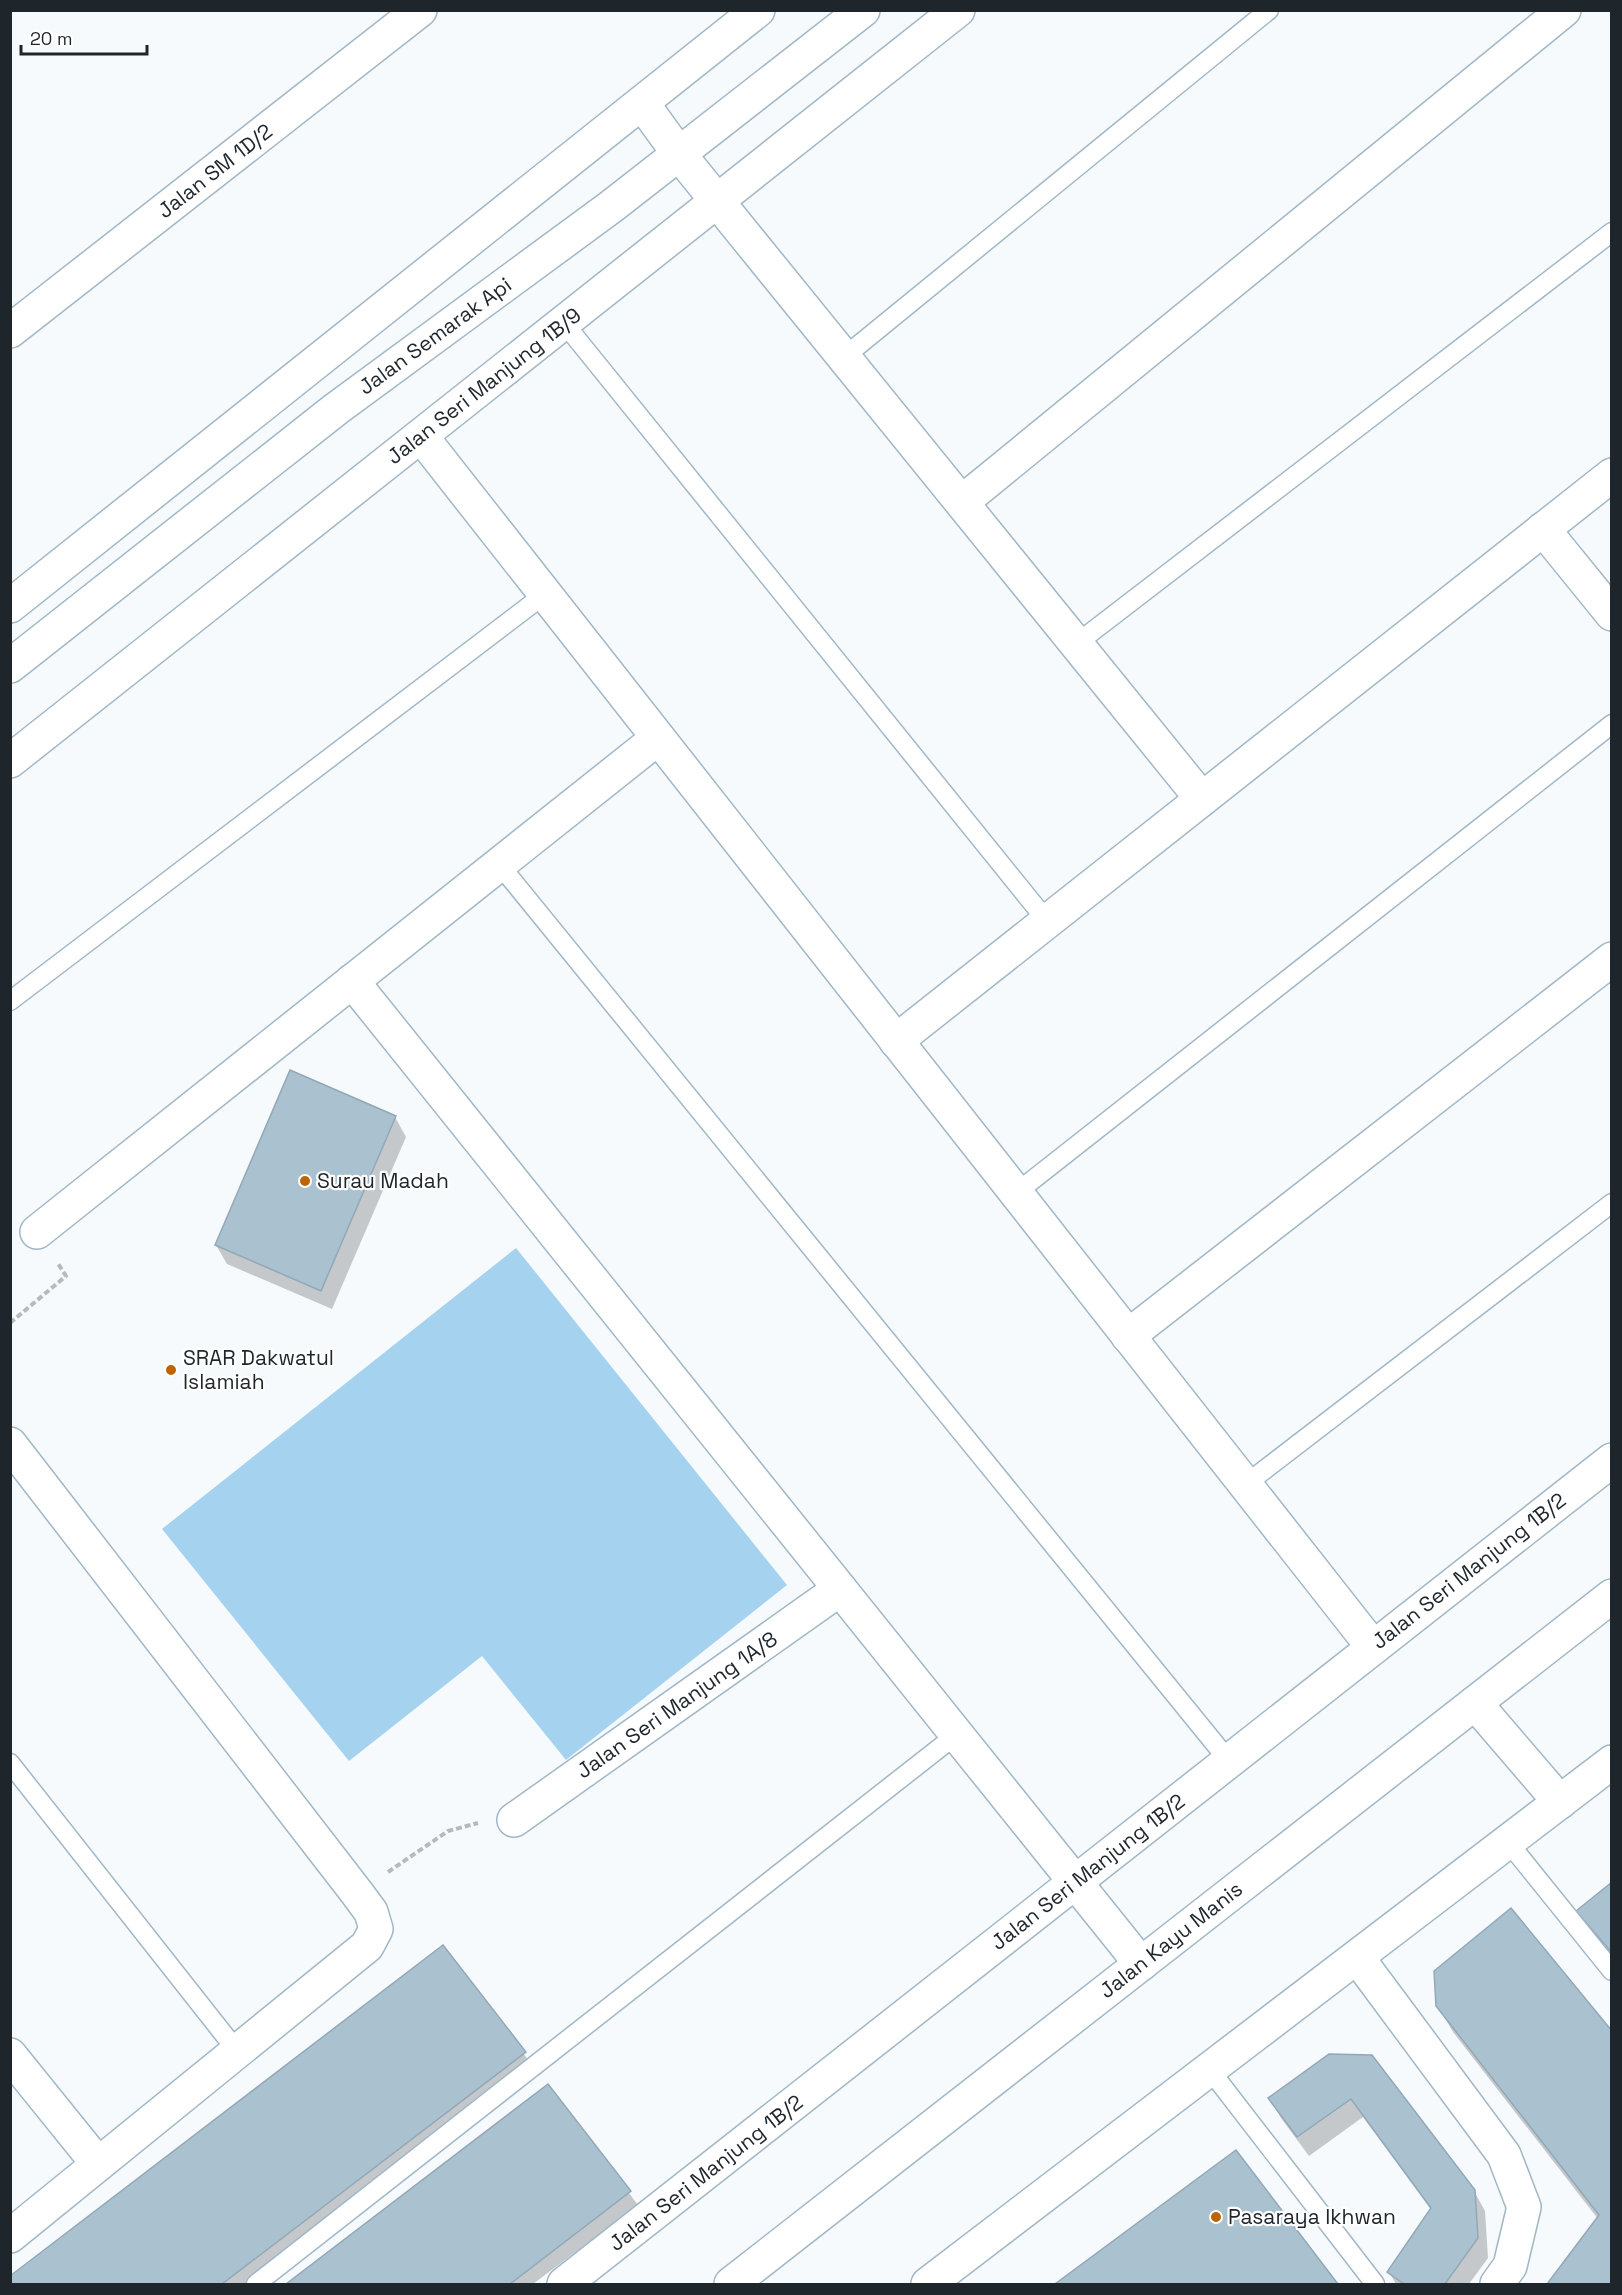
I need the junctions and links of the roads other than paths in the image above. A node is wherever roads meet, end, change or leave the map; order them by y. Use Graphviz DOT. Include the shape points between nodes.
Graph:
graph roads {
  1 [pos="420,10"];
  2 [pos="758,10"];
  3 [pos="863,10"];
  4 [pos="958,10"];
  5 [pos="1269,10"];
  6 [pos="1564,10"];
  7 [pos="642,103"];
  8 [pos="680,154"];
  9 [pos="718,201"];
  10 [pos="1611,232"];
  11 [pos="564,323"];
  12 [pos="10,331"];
  13 [pos="844,357"];
  14 [pos="421,436"];
  15 [pos="1611,475"];
  16 [pos="962,502"];
  17 [pos="1543,529"];
  18 [pos="545,594"];
  19 [pos="10,606"];
  20 [pos="1611,614"];
  21 [pos="1076,644"];
  22 [pos="10,666"];
  23 [pos="1611,724"];
  24 [pos="658,738"];
  25 [pos="10,761"];
  26 [pos="1202,799"];
  27 [pos="499,864"];
  28 [pos="1047,921"];
  29 [pos="1611,959"];
  30 [pos="352,981"];
  31 [pos="10,1001"];
  32 [pos="896,1041"];
  33 [pos="1016,1193"];
  34 [pos="1611,1203"];
  35 [pos="37,1232"];
  36 [pos="1128,1335"];
  37 [pos="10,1444"];
  38 [pos="1611,1460"];
  39 [pos="1246,1484"];
  40 [pos="840,1589"];
  41 [pos="1611,1596"];
  42 [pos="1373,1647"];
  43 [pos="1475,1703"];
  44 [pos="957,1735"];
  45 [pos="1228,1761"];
  46 [pos="1611,1762"];
  47 [pos="10,1763"];
  48 [pos="1560,1802"];
  49 [pos="514,1820"];
  50 [pos="1508,1842"];
  51 [pos="1075,1882"];
  52 [pos="1357,1957"];
  53 [pos="1141,1964"];
  54 [pos="1611,1971"];
  55 [pos="237,2051"];
  56 [pos="10,2055"];
  57 [pos="1210,2070"];
  58 [pos="98,2164"];
  59 [pos="10,2236"];
  60 [pos="256,2284"];
  61 [pos="564,2284"];
  62 [pos="731,2284"];
  63 [pos="928,2284"];
  64 [pos="1375,2284"];
  65 [pos="1497,2284"];
  1 -- 12 [label="street, Jalan SM 1D/2"];
  2 -- 7 [label="street"];
  3 -- 8 [label="street, Jalan Semarak Api"];
  4 -- 9 [label="street, Jalan Seri Manjung 1B/9"];
  5 -- 13 [label="lane"];
  6 -- 16 [label="street"];
  7 -- 8 [label="street"];
  7 -- 19 [label="street"];
  8 -- 9 [label="street"];
  8 -- 22 [label="street, Jalan Semarak Api" via="336,409"];
  9 -- 11 [label="street, Jalan Seri Manjung 1B/9"];
  9 -- 13 [label="street"];
  10 -- 21 [label="lane"];
  11 -- 14 [label="street, Jalan Seri Manjung 1B/9"];
  11 -- 28 [label="lane"];
  13 -- 16 [label="street"];
  14 -- 18 [label="street"];
  14 -- 25 [label="street, Jalan Seri Manjung 1B/9"];
  15 -- 17 [label="street"];
  16 -- 21 [label="street"];
  17 -- 20 [label="street"];
  17 -- 26 [label="street"];
  18 -- 24 [label="street"];
  18 -- 31 [label="lane"];
  21 -- 26 [label="street"];
  23 -- 33 [label="lane"];
  24 -- 27 [label="street"];
  24 -- 32 [label="street"];
  26 -- 28 [label="street"];
  27 -- 30 [label="street"];
  27 -- 45 [label="lane"];
  28 -- 32 [label="street"];
  29 -- 36 [label="street"];
  30 -- 35 [label="street"];
  30 -- 40 [label="street"];
  32 -- 33 [label="street"];
  33 -- 36 [label="street"];
  34 -- 39 [label="lane"];
  36 -- 39 [label="street"];
  37 -- 55 [label="street" via="371,1912 376,1929 367,1946"];
  38 -- 42 [label="street, Jalan Seri Manjung 1B/2"];
  39 -- 42 [label="street"];
  40 -- 44 [label="street"];
  40 -- 49 [label="street, Jalan Seri Manjung 1A/8"];
  41 -- 43 [label="street, Jalan Kayu Manis"];
  42 -- 45 [label="street, Jalan Seri Manjung 1B/2"];
  43 -- 48 [label="street"];
  43 -- 53 [label="street, Jalan Kayu Manis"];
  44 -- 51 [label="street"];
  44 -- 60 [label="lane"];
  45 -- 51 [label="street, Jalan Seri Manjung 1B/2"];
  46 -- 48 [label="street"];
  47 -- 55 [label="lane"];
  48 -- 50 [label="street"];
  50 -- 52 [label="street"];
  50 -- 54 [label="lane"];
  51 -- 53 [label="street"];
  51 -- 61 [label="street, Jalan Seri Manjung 1B/2"];
  52 -- 57 [label="street"];
  52 -- 65 [label="street" via="1504,2155 1524,2206 1510,2266"];
  53 -- 62 [label="street, Jalan Kayu Manis"];
  55 -- 58 [label="street"];
  56 -- 58 [label="street"];
  57 -- 63 [label="street"];
  57 -- 64 [label="lane"];
  58 -- 59 [label="street"];
}
